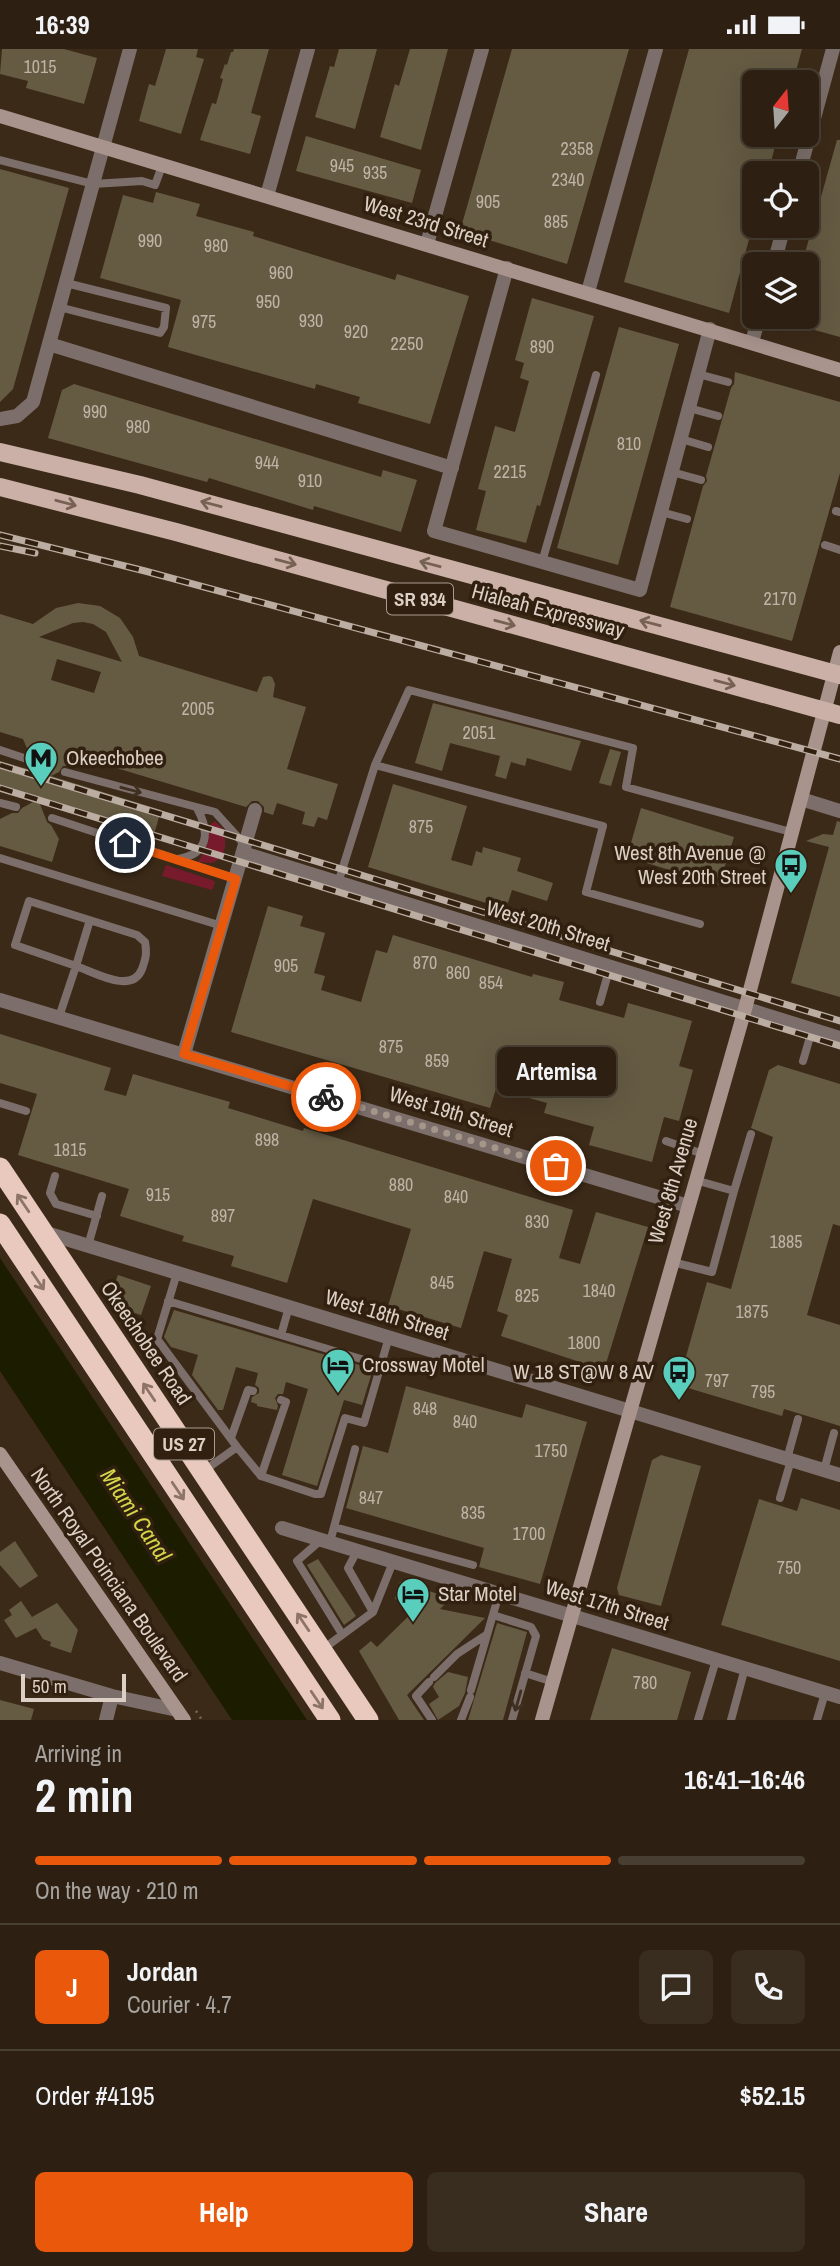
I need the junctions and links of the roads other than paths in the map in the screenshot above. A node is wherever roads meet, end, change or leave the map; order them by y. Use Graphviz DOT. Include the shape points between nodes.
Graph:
graph roads {
  1 [pos="130,49"];
  2 [pos="308,49"];
  3 [pos="481,49"];
  4 [pos="656,49"];
  5 [pos="832,49"];
  6 [pos="0,116"];
  7 [pos="103,148"];
  8 [pos="0,160"];
  9 [pos="802,161"];
  10 [pos="162,166"];
  11 [pos="93,184"];
  12 [pos="267,196"];
  13 [pos="427,244"];
  14 [pos="508,268"];
  15 [pos="66,283"];
  16 [pos="588,292"];
  17 [pos="59,307"];
  18 [pos="756,329"];
  19 [pos="710,330"];
  20 [pos="752,342"];
  21 [pos="49,344"];
  22 [pos="840,370"];
  23 [pos="698,374"];
  24 [pos="596,375"];
  25 [pos="728,382"];
  26 [pos="689,408"];
  27 [pos="718,416"];
  28 [pos="0,418"];
  29 [pos="681,439"];
  30 [pos="708,447"];
  31 [pos="0,452"];
  32 [pos="452,468"];
  33 [pos="672,472"];
  34 [pos="701,479"];
  35 [pos="0,487"];
  36 [pos="661,512"];
  37 [pos="687,519"];
  38 [pos="825,545"];
  39 [pos="840,550"];
  40 [pos="542,562"];
  41 [pos="840,652"];
  42 [pos="837,674"];
  43 [pos="832,713"];
  44 [pos="0,750"];
  45 [pos="30,760"];
  46 [pos="375,765"];
  47 [pos="65,772"];
  48 [pos="801,800"];
  49 [pos="0,803"];
  50 [pos="16,807"];
  51 [pos="197,808"];
  52 [pos="255,810"];
  53 [pos="840,811"];
  54 [pos="52,818"];
  55 [pos="791,832"];
  56 [pos="244,849"];
  57 [pos="0,858"];
  58 [pos="174,860"];
  59 [pos="236,879"];
  60 [pos="338,883"];
  61 [pos="90,920"];
  62 [pos="700,924"];
  63 [pos="222,926"];
  64 [pos="76,966"];
  65 [pos="610,967"];
  66 [pos="0,1000"];
  67 [pos="600,1002"];
  68 [pos="745,1009"];
  69 [pos="59,1017"];
  70 [pos="812,1030"];
  71 [pos="840,1038"];
  72 [pos="184,1054"];
  73 [pos="803,1061"];
  74 [pos="0,1103"];
  75 [pos="26,1111"];
  76 [pos="751,1134"];
  77 [pos="666,1141"];
  78 [pos="703,1154"];
  79 [pos="0,1168"];
  80 [pos="55,1176"];
  81 [pos="695,1180"];
  82 [pos="734,1191"];
  83 [pos="102,1196"];
  84 [pos="688,1206"];
  85 [pos="97,1216"];
  86 [pos="0,1224"];
  87 [pos="43,1232"];
  88 [pos="88,1246"];
  89 [pos="672,1262"];
  90 [pos="177,1273"];
  91 [pos="168,1301"];
  92 [pos="289,1307"];
  93 [pos="281,1335"];
  94 [pos="389,1338"];
  95 [pos="381,1365"];
  96 [pos="253,1391"];
  97 [pos="281,1400"];
  98 [pos="629,1411"];
  99 [pos="798,1419"];
  100 [pos="834,1433"];
  101 [pos="231,1438"];
  102 [pos="237,1447"];
  103 [pos="355,1449"];
  104 [pos="0,1454"];
  105 [pos="789,1459"];
  106 [pos="835,1471"];
  107 [pos="202,1472"];
  108 [pos="261,1476"];
  109 [pos="780,1498"];
  110 [pos="334,1527"];
  111 [pos="282,1528"];
  112 [pos="325,1541"];
  113 [pos="357,1551"];
  114 [pos="393,1562"];
  115 [pos="472,1565"];
  116 [pos="499,1594"];
  117 [pos="373,1612"];
  118 [pos="493,1615"];
  119 [pos="570,1616"];
  120 [pos="486,1634"];
  121 [pos="342,1635"];
  122 [pos="321,1650"];
  123 [pos="716,1660"];
  124 [pos="0,1663"];
  125 [pos="745,1668"];
  126 [pos="526,1673"];
  127 [pos="553,1682"];
  128 [pos="825,1693"];
  129 [pos="112,1696"];
  130 [pos="840,1697"];
  131 [pos="181,1715"];
  132 [pos="106,1720"];
  133 [pos="330,1720"];
  134 [pos="368,1720"];
  135 [pos="432,1720"];
  136 [pos="461,1720"];
  137 [pos="512,1720"];
  138 [pos="542,1720"];
  139 [pos="698,1720"];
  140 [pos="731,1720"];
  141 [pos="817,1720"];
  1 -- 7 [label="street"];
  2 -- 12 [label="street"];
  3 -- 13 [label="street"];
  4 -- 16 [label="street"];
  5 -- 9 [label="street"];
  6 -- 7 [label="street, West 23rd Street"];
  7 -- 10 [label="street, West 23rd Street"];
  7 -- 11 [label="street"];
  8 -- 11 [label="lane"];
  10 -- 11 [label="lane" via="155,185 142,181"];
  10 -- 12 [label="street, West 23rd Street"];
  11 -- 15 [label="street"];
  12 -- 13 [label="street, West 23rd Street"];
  13 -- 14 [label="street, West 23rd Street"];
  14 -- 16 [label="street, West 23rd Street"];
  14 -- 32 [label="street"];
  15 -- 17 [label="street"];
  15 -- 17 [label="lane" via="166,308 164,327 160,333"];
  16 -- 19 [label="street, West 23rd Street"];
  17 -- 21 [label="street"];
  18 -- 20 [label="street"];
  19 -- 20 [label="street, West 23rd Street"];
  19 -- 23 [label="street"];
  20 -- 22 [label="street, West 23rd Street"];
  21 -- 28 [label="street" via="33,402 17,416"];
  21 -- 32 [label="street"];
  23 -- 25 [label="lane"];
  23 -- 26 [label="street"];
  24 -- 40 [label="lane"];
  26 -- 27 [label="lane"];
  26 -- 29 [label="street"];
  29 -- 30 [label="lane"];
  29 -- 33 [label="street"];
  42 -- 31 [label="main road, Hialeah Expressway / SR 934, one-way" via="140,485"];
  32 -- 40 [label="street" via="434,531"];
  33 -- 34 [label="lane"];
  33 -- 36 [label="street"];
  35 -- 43 [label="main road, Hialeah Expressway / SR 934, one-way"];
  36 -- 37 [label="lane"];
  36 -- 40 [label="street" via="640,590"];
  38 -- 39 [label="lane"];
  41 -- 42 [label="street, West 8th Avenue"];
  42 -- 43 [label="street, West 8th Avenue"];
  43 -- 48 [label="street, West 8th Avenue"];
  44 -- 45 [label="lane"];
  46 -- 55 [label="lane" via="409,690 633,748 626,787"];
  46 -- 60 [label="lane"];
  46 -- 62 [label="lane" via="603,826 586,892"];
  47 -- 51 [label="lane, one-way"];
  48 -- 53 [label="street"];
  48 -- 55 [label="street, West 8th Avenue"];
  49 -- 50 [label="lane"];
  51 -- 56 [label="lane" via="215,812"];
  51 -- 58 [label="lane" via="206,832 202,846 191,857"];
  52 -- 56 [label="street"];
  54 -- 58 [label="lane"];
  55 -- 68 [label="street, West 8th Avenue"];
  56 -- 59 [label="street"];
  56 -- 60 [label="street, West 20th Street"];
  57 -- 63 [label="lane"];
  58 -- 59 [label="lane"];
  59 -- 63 [label="street"];
  60 -- 65 [label="street, West 20th Street"];
  61 -- 64 [label="lane"];
  61 -- 64 [label="lane" via="137,935 145,941 147,955 132,981 122,982"];
  61 -- 64 [label="lane" via="29,901 15,945"];
  63 -- 72 [label="street"];
  64 -- 69 [label="lane"];
  65 -- 67 [label="lane"];
  65 -- 68 [label="street, West 20th Street"];
  66 -- 69 [label="street, West 19th Street"];
  68 -- 70 [label="street, West 20th Street"];
  68 -- 78 [label="street, West 8th Avenue"];
  69 -- 72 [label="street, West 19th Street"];
  70 -- 71 [label="street, West 20th Street"];
  70 -- 73 [label="lane"];
  72 -- 84 [label="street, West 19th Street"];
  74 -- 75 [label="lane"];
  76 -- 82 [label="lane"];
  77 -- 78 [label="lane"];
  78 -- 81 [label="street, West 8th Avenue"];
  87 -- 79 [label="highway, Okeechobee Road / US 27, one-way"];
  80 -- 85 [label="lane" via="50,1193 56,1204"];
  81 -- 82 [label="lane"];
  81 -- 84 [label="street, West 8th Avenue"];
  82 -- 89 [label="lane" via="712,1272"];
  83 -- 85 [label="lane"];
  84 -- 89 [label="street, West 8th Avenue"];
  85 -- 88 [label="lane"];
  86 -- 133 [label="highway, US 27, one-way"];
  87 -- 88 [label="street, West 18th Street"];
  107 -- 87 [label="highway, Okeechobee Road / US 27, one-way"];
  88 -- 90 [label="street, West 18th Street"];
  89 -- 98 [label="street, West 8th Avenue"];
  90 -- 91 [label="lane"];
  90 -- 92 [label="street, West 18th Street"];
  91 -- 93 [label="lane"];
  91 -- 101 [label="lane" via="157,1339"];
  92 -- 93 [label="lane"];
  92 -- 94 [label="street, West 18th Street"];
  93 -- 95 [label="lane"];
  94 -- 95 [label="lane"];
  94 -- 98 [label="street, West 18th Street"];
  95 -- 108 [label="lane" via="364,1423 345,1418 321,1494"];
  96 -- 101 [label="lane" via="248,1389"];
  97 -- 108 [label="lane" via="286,1402"];
  98 -- 105 [label="street, West 18th Street"];
  98 -- 119 [label="street, West 8th Avenue"];
  99 -- 105 [label="lane"];
  100 -- 106 [label="lane"];
  101 -- 102 [label="lane"];
  102 -- 107 [label="lane"];
  102 -- 108 [label="lane"];
  103 -- 110 [label="lane"];
  104 -- 131 [label="street, North Royal Poinciana Boulevard"];
  105 -- 106 [label="street, West 18th Street"];
  105 -- 109 [label="lane"];
  122 -- 107 [label="highway, Okeechobee Road / US 27, one-way"];
  110 -- 112 [label="lane"];
  110 -- 115 [label="lane"];
  111 -- 112 [label="street, West 17th Street"];
  112 -- 113 [label="street, West 17th Street"];
  112 -- 121 [label="lane" via="297,1561"];
  113 -- 114 [label="street, West 17th Street"];
  113 -- 117 [label="lane" via="348,1568"];
  114 -- 116 [label="street, West 17th Street"];
  114 -- 117 [label="lane"];
  116 -- 118 [label="lane"];
  116 -- 119 [label="street, West 17th Street"];
  117 -- 121 [label="lane"];
  118 -- 120 [label="lane"];
  118 -- 126 [label="lane" via="534,1630"];
  119 -- 123 [label="street, West 17th Street"];
  119 -- 127 [label="street, West 8th Avenue"];
  120 -- 135 [label="lane" via="457,1654 416,1696"];
  120 -- 136 [label="lane"];
  121 -- 122 [label="lane"];
  122 -- 134 [label="highway, Okeechobee Road / US 27"];
  123 -- 125 [label="street, West 17th Street"];
  123 -- 139 [label="lane"];
  124 -- 129 [label="street"];
  125 -- 128 [label="street, West 17th Street"];
  125 -- 140 [label="lane"];
  126 -- 127 [label="lane"];
  126 -- 137 [label="lane, one-way"];
  127 -- 138 [label="street, West 8th Avenue"];
  128 -- 130 [label="street, West 17th Street"];
  128 -- 141 [label="lane"];
  129 -- 131 [label="street"];
  129 -- 132 [label="street"];
}
